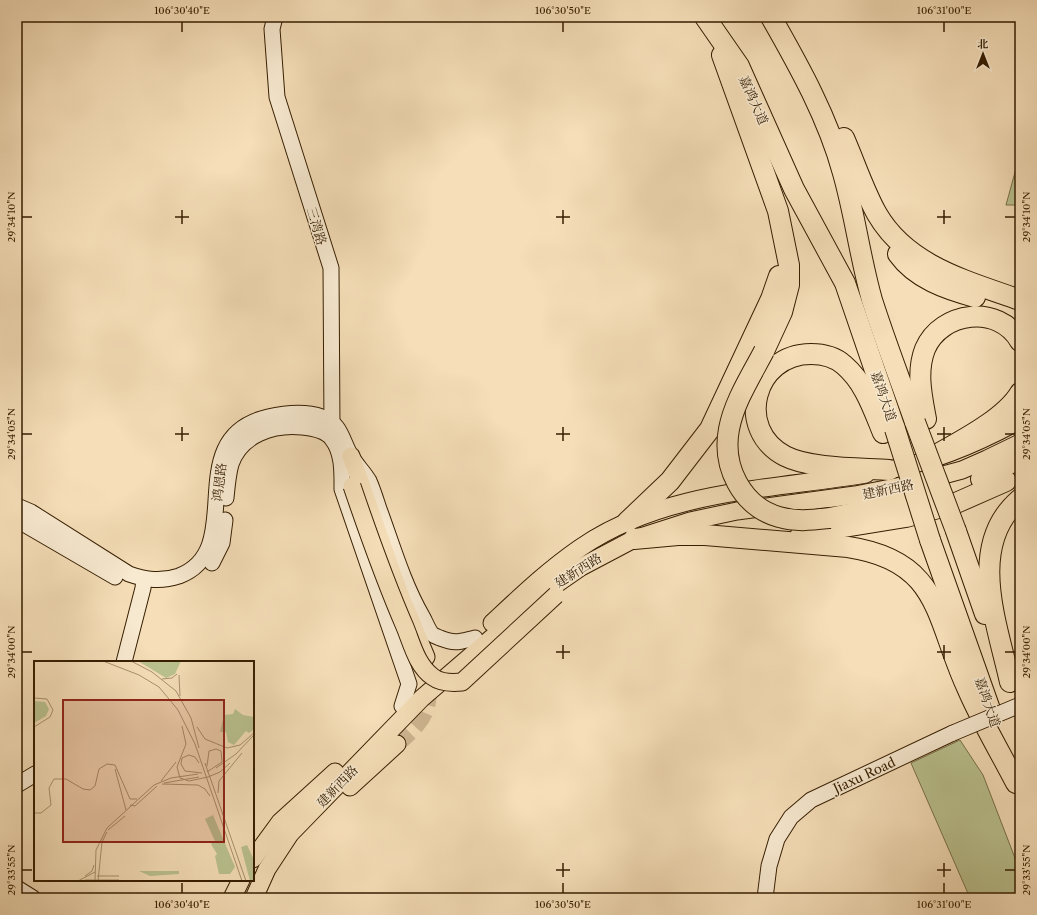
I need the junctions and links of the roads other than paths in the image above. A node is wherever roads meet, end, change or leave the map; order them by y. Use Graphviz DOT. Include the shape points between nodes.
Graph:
graph roads {
  1 [pos="275,17"];
  2 [pos="771,17"];
  3 [pos="779,17"];
  4 [pos="710,23"];
  5 [pos="877,214"];
  6 [pos="784,235"];
  7 [pos="1020,300"];
  8 [pos="1020,312"];
  9 [pos="1020,341"];
  10 [pos="1020,393"];
  11 [pos="1020,420"];
  12 [pos="921,421"];
  13 [pos="332,422"];
  14 [pos="889,431"];
  15 [pos="332,438"];
  16 [pos="1020,443"];
  17 [pos="346,457"];
  18 [pos="1020,458"];
  19 [pos="927,460"];
  20 [pos="889,470"];
  21 [pos="1006,481"];
  22 [pos="1020,499"];
  23 [pos="17,506"];
  24 [pos="17,520"];
  25 [pos="631,531"];
  26 [pos="705,535"];
  27 [pos="602,554"];
  28 [pos="143,584"];
  29 [pos="475,638"];
  30 [pos="426,657"];
  31 [pos="124,661"];
  32 [pos="1010,682"];
  33 [pos="1020,705"];
  34 [pos="402,706"];
  35 [pos="1020,712"];
  36 [pos="397,744"];
  37 [pos="34,775"];
  38 [pos="17,785"];
  39 [pos="1018,788"];
  40 [pos="290,834"];
  41 [pos="254,858"];
  42 [pos="240,881"];
  43 [pos="17,888"];
  44 [pos="33,898"];
  45 [pos="232,898"];
  46 [pos="254,898"];
  47 [pos="765,898"];
  1 -- 13 [label="main road, 三湾路" via="272,29 277,97 330,268"];
  2 -- 12 [label="highway, 嘉鸿大道" via="806,81 836,152 873,302"];
  3 -- 5 [label="highway" via="804,50"];
  4 -- 6 [label="highway" via="778,211"];
  4 -- 14 [label="highway, 嘉鸿大道" via="739,66 794,189 845,283"];
  5 -- 7 [label="highway" via="894,238 920,259 959,278"];
  5 -- 8 [label="highway" via="894,249 916,273 951,290"];
  6 -- 18 [label="highway, bridge" via="789,285 782,312 743,390 729,428 727,444 732,472 745,495 765,511 795,520 830,518 937,495 994,473"];
  6 -- 25 [label="highway" via="780,272 771,299 710,429"];
  9 -- 12 [label="highway" via="1005,325 987,318 960,318 944,325 931,338 922,360"];
  10 -- 19 [label="highway" via="1013,404 996,418"];
  11 -- 19 [label="main road, 建新西路" via="982,440"];
  12 -- 32 [label="highway, 嘉鸿大道, bridge" via="956,531"];
  13 -- 15 [label="main road, 三湾路"];
  13 -- 17 [label="main road" via="339,430"];
  13 -- 28 [label="main road, 鸿恩路" via="310,415 279,414 264,418 238,432 221,458 214,525 206,553 189,572"];
  14 -- 20 [label="highway" via="861,384 846,366 828,356 794,355 774,366 760,385 756,404 758,423 767,442 775,450 814,464"];
  14 -- 39 [label="highway, 嘉鸿大道, bridge" via="916,495"];
  15 -- 17 [label="main road"];
  15 -- 28 [label="main road, 鸿恩路" via="322,431 296,426 278,427 249,439 232,463 222,543 215,558 193,581 158,590"];
  16 -- 25 [label="main road, 建新西路" via="962,470 906,485 715,515 662,529"];
  17 -- 27 [label="main road, bridge" via="352,486 377,560 421,666 433,678 447,683 462,682"];
  17 -- 29 [label="main road" via="368,480 414,602 432,634 454,643"];
  17 -- 30 [label="main road"];
  17 -- 34 [label="main road" via="342,489 409,684"];
  19 -- 20 [label="main road, 建新西路"];
  20 -- 25 [label="main road, 建新西路" via="720,495 665,509"];
  21 -- 26 [label="highway" via="956,503 881,523 808,534"];
  22 -- 32 [label="highway" via="1001,520 994,535 989,561 991,593"];
  23 -- 28 [label="main road, 鸿恩路" via="31,512"];
  24 -- 28 [label="main road, 鸿恩路" via="127,584"];
  25 -- 26 [label="highway"];
  25 -- 27 [label="main road, 建新西路"];
  25 -- 29 [label="main road, 建新西路" via="581,547 548,571"];
  26 -- 39 [label="highway" via="866,550 897,561 911,570 921,581 936,607 968,690"];
  27 -- 40 [label="main road, 建新西路" via="545,592 422,698"];
  28 -- 31 [label="main road"];
  29 -- 34 [label="main road, 建新西路"];
  32 -- 35 [label="highway, 嘉鸿大道"];
  33 -- 47 [label="main road, Jiaxu Road, bridge" via="953,733 811,800 791,817 777,839 769,866"];
  34 -- 41 [label="main road, 建新西路" via="370,740 280,822"];
  36 -- 40 [label="main road" via="324,810"];
  37 -- 38 [label="main road"];
  40 -- 46 [label="main road, 建新西路" via="267,869"];
  42 -- 45 [label="main road"];
  43 -- 44 [label="main road"];
}
